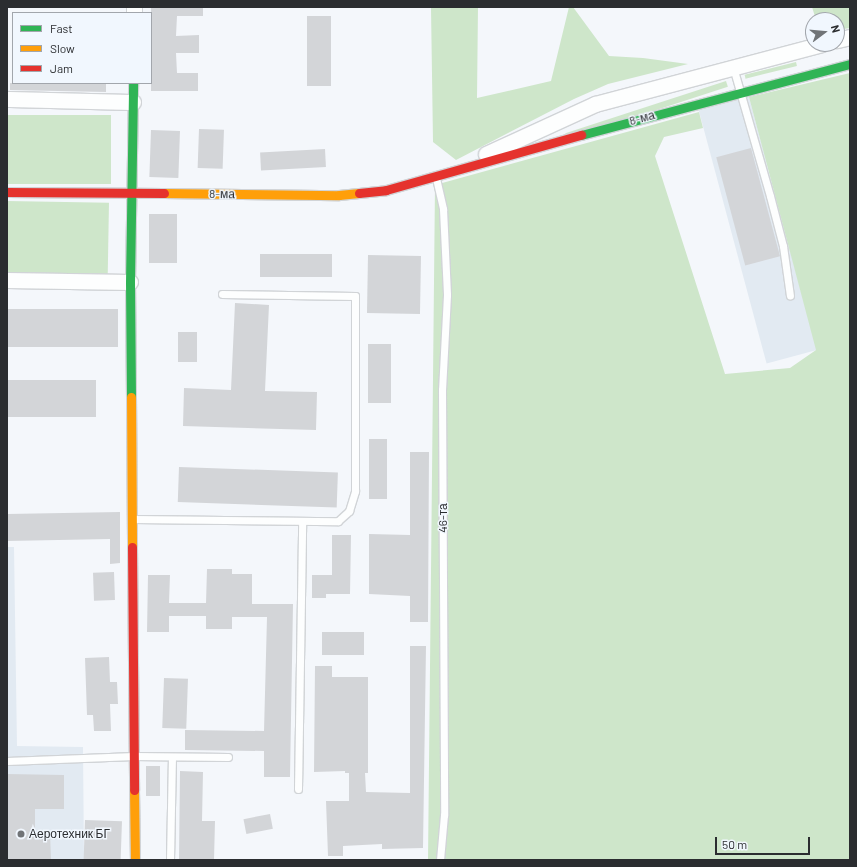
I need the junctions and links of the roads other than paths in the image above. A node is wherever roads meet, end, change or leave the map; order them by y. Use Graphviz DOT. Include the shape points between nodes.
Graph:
graph roads {
  1 [pos="805,48"];
  2 [pos="807,52"];
  3 [pos="850,64"];
  4 [pos="733,66"];
  5 [pos="814,73"];
  6 [pos="133,84"];
  7 [pos="741,92"];
  8 [pos="7,99"];
  9 [pos="133,102"];
  10 [pos="436,177"];
  11 [pos="7,192"];
  12 [pos="131,193"];
  13 [pos="7,280"];
  14 [pos="130,282"];
  15 [pos="222,294"];
  16 [pos="790,296"];
  17 [pos="132,519"];
  18 [pos="302,522"];
  19 [pos="134,756"];
  20 [pos="172,757"];
  21 [pos="228,757"];
  22 [pos="7,761"];
  23 [pos="298,789"];
  24 [pos="135,860"];
  25 [pos="170,860"];
  26 [pos="440,860"];
  1 -- 4 [label="street, 8-ма"];
  2 -- 5 [label="street"];
  3 -- 5 [label="street, 8-ма"];
  4 -- 7 [label="lane"];
  4 -- 10 [label="street, 8-ма" via="595,104"];
  5 -- 7 [label="street, 8-ма"];
  6 -- 9 [label="street"];
  7 -- 10 [label="street, 8-ма"];
  7 -- 16 [label="lane" via="783,246"];
  8 -- 9 [label="street"];
  9 -- 12 [label="street"];
  10 -- 12 [label="street, 8-ма" via="386,190 339,195"];
  10 -- 26 [label="lane, 46-та" via="444,209 447,295 442,390 444,814"];
  11 -- 12 [label="street, 8-ма"];
  12 -- 14 [label="street"];
  13 -- 14 [label="street"];
  14 -- 17 [label="street"];
  15 -- 18 [label="lane" via="355,296 355,491 349,511 338,521"];
  17 -- 18 [label="lane"];
  17 -- 19 [label="street"];
  18 -- 23 [label="lane"];
  19 -- 20 [label="lane"];
  19 -- 22 [label="lane"];
  19 -- 24 [label="street"];
  20 -- 21 [label="lane"];
  20 -- 25 [label="lane"];
}
